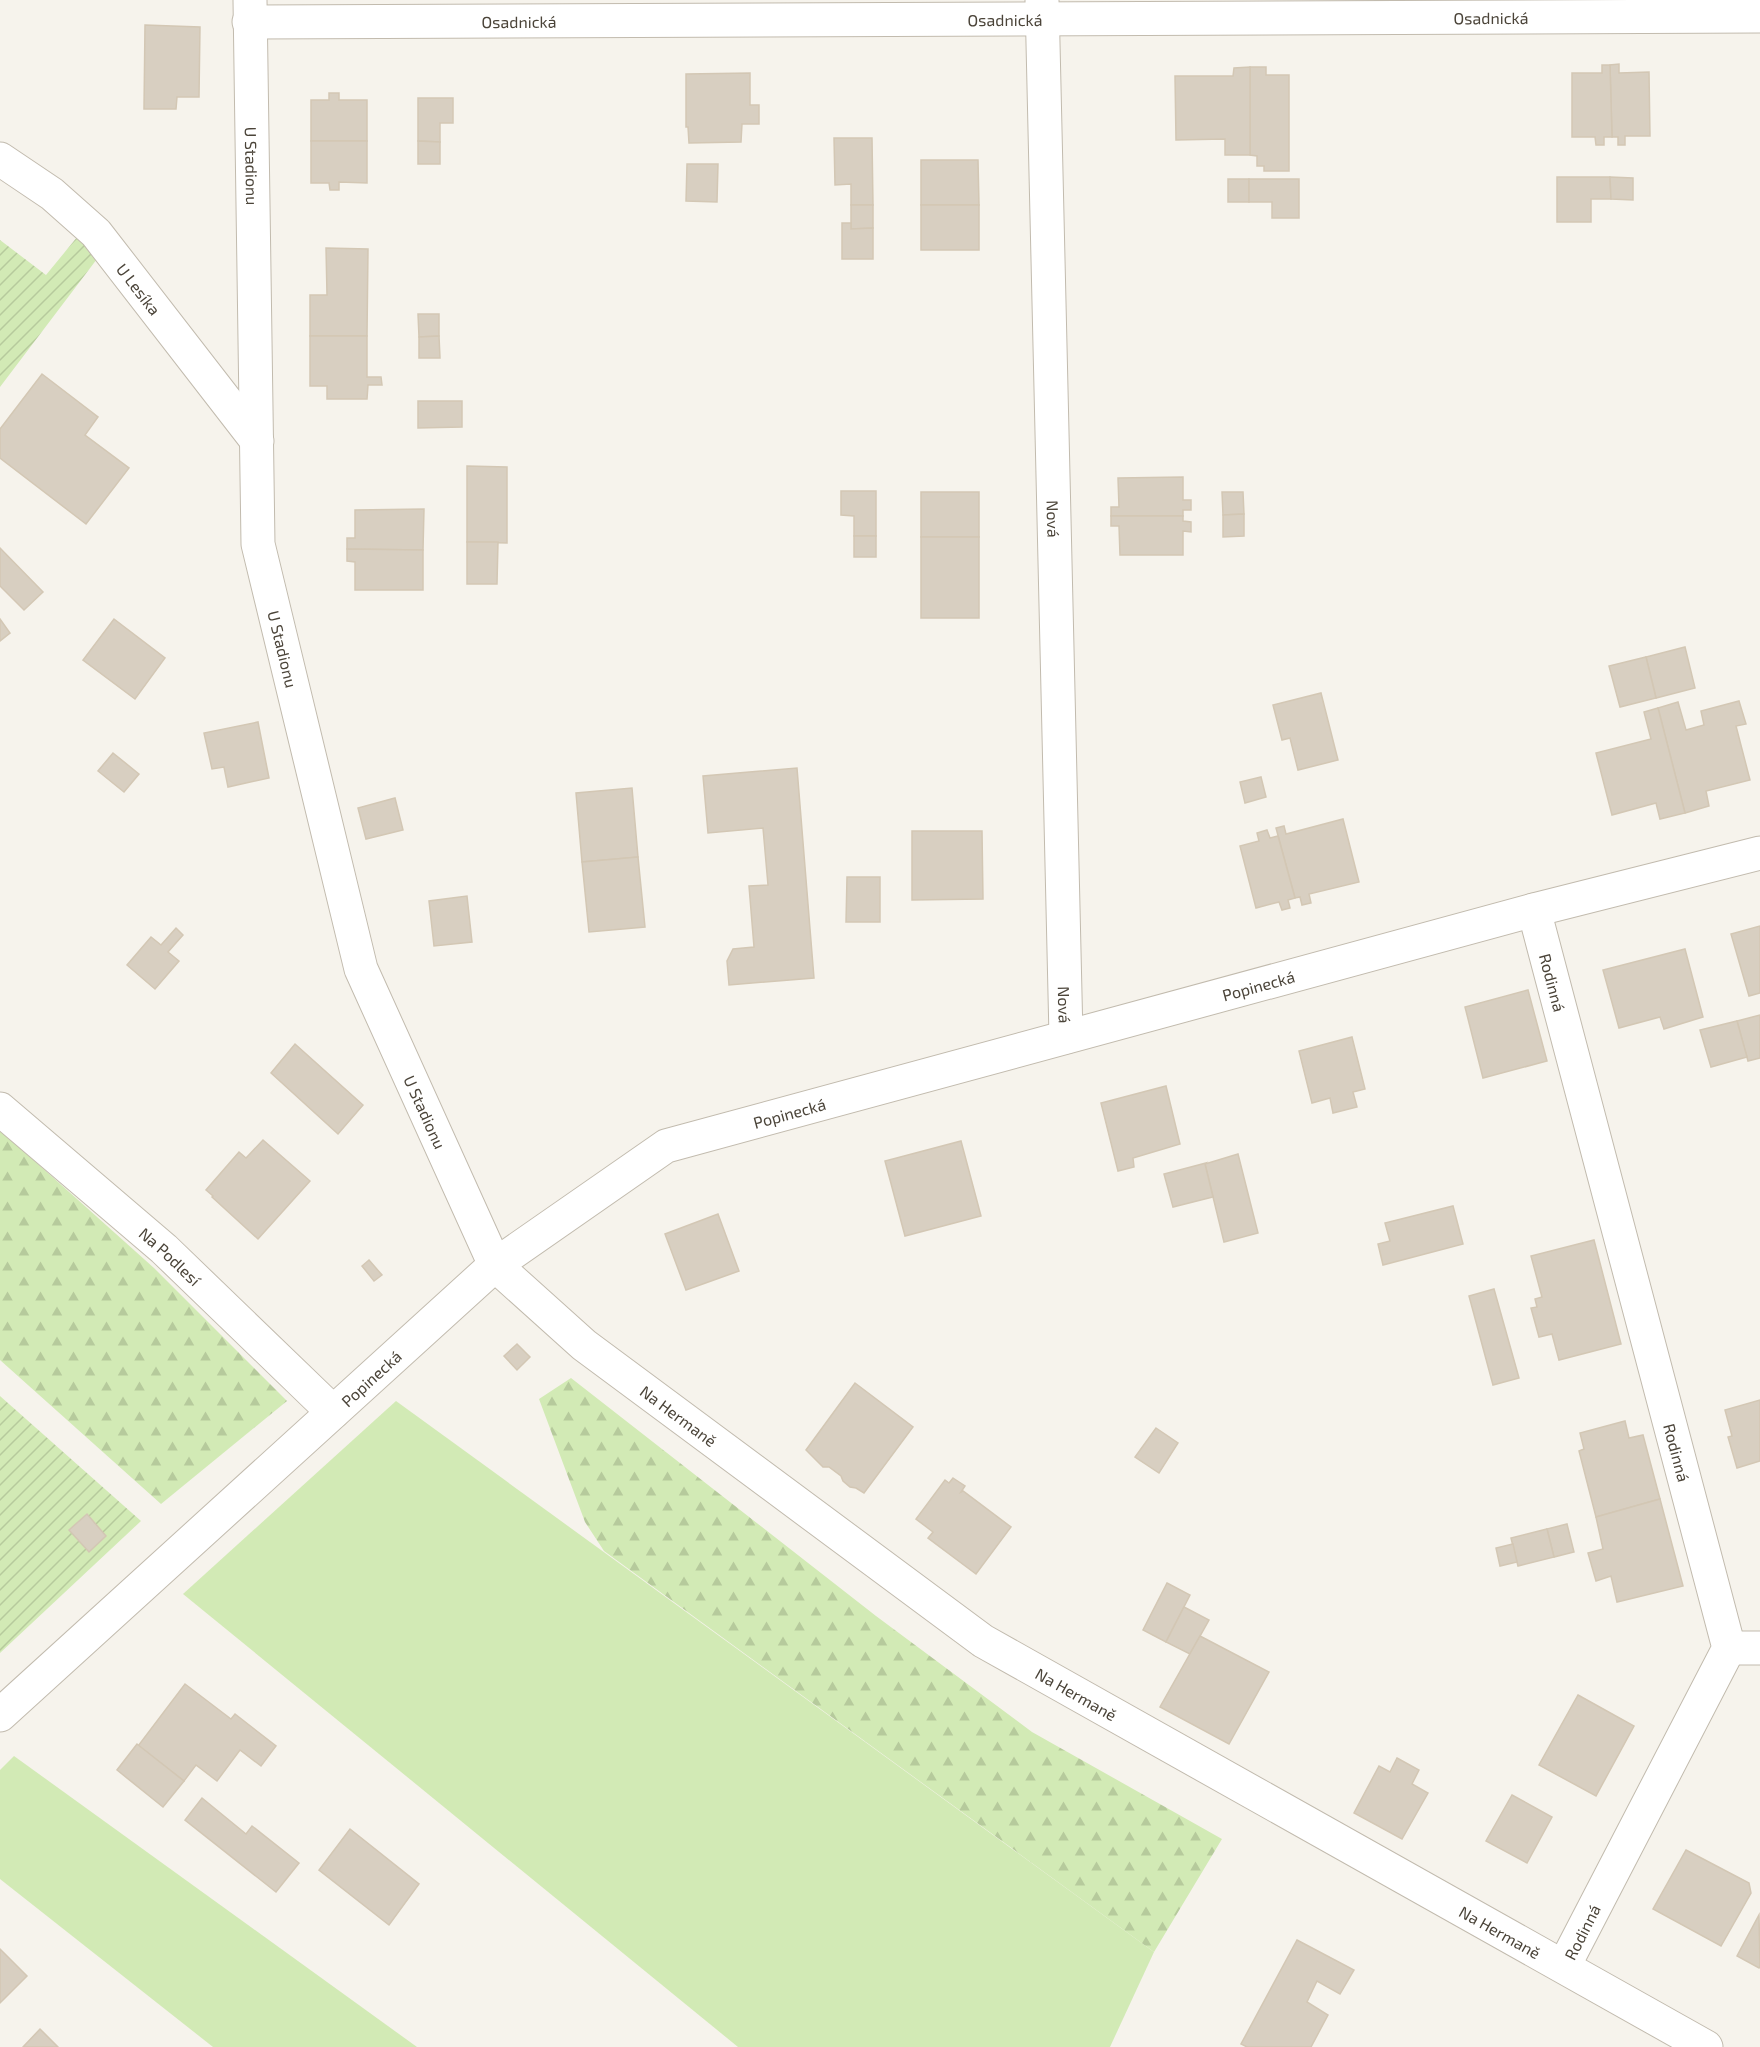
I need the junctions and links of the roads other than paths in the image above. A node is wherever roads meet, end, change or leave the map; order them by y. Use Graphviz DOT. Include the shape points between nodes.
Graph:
graph roads {
  1 [pos="1042,10"];
  2 [pos="250,11"];
  3 [pos="1760,16"];
  4 [pos="0,159"];
  5 [pos="257,441"];
  6 [pos="1760,853"];
  7 [pos="1534,910"];
  8 [pos="1066,1037"];
  9 [pos="0,1109"];
  10 [pos="495,1265"];
  11 [pos="333,1412"];
  12 [pos="1745,1648"];
  13 [pos="0,1715"];
  14 [pos="1564,1966"];
  15 [pos="1706,2047"];
  1 -- 2 [label="street, Osadnická"];
  1 -- 3 [label="street, Osadnická"];
  1 -- 8 [label="street, Nová"];
  2 -- 5 [label="street, U Stadionu"];
  4 -- 5 [label="street, U Lesíka" via="52,194 96,232"];
  5 -- 10 [label="street, U Stadionu" via="258,544 361,969"];
  6 -- 7 [label="street, Popinecká"];
  7 -- 8 [label="street, Popinecká"];
  7 -- 12 [label="street, Rodinná"];
  8 -- 10 [label="street, Popinecká" via="666,1146"];
  9 -- 11 [label="street, Na Podlesí" via="164,1250"];
  10 -- 11 [label="street, Popinecká"];
  10 -- 14 [label="street, Na Hermaně" via="584,1344 983,1641"];
  11 -- 13 [label="street, Popinecká"];
  12 -- 14 [label="street, Rodinná"];
  14 -- 15 [label="street, Na Hermaně"];
}
